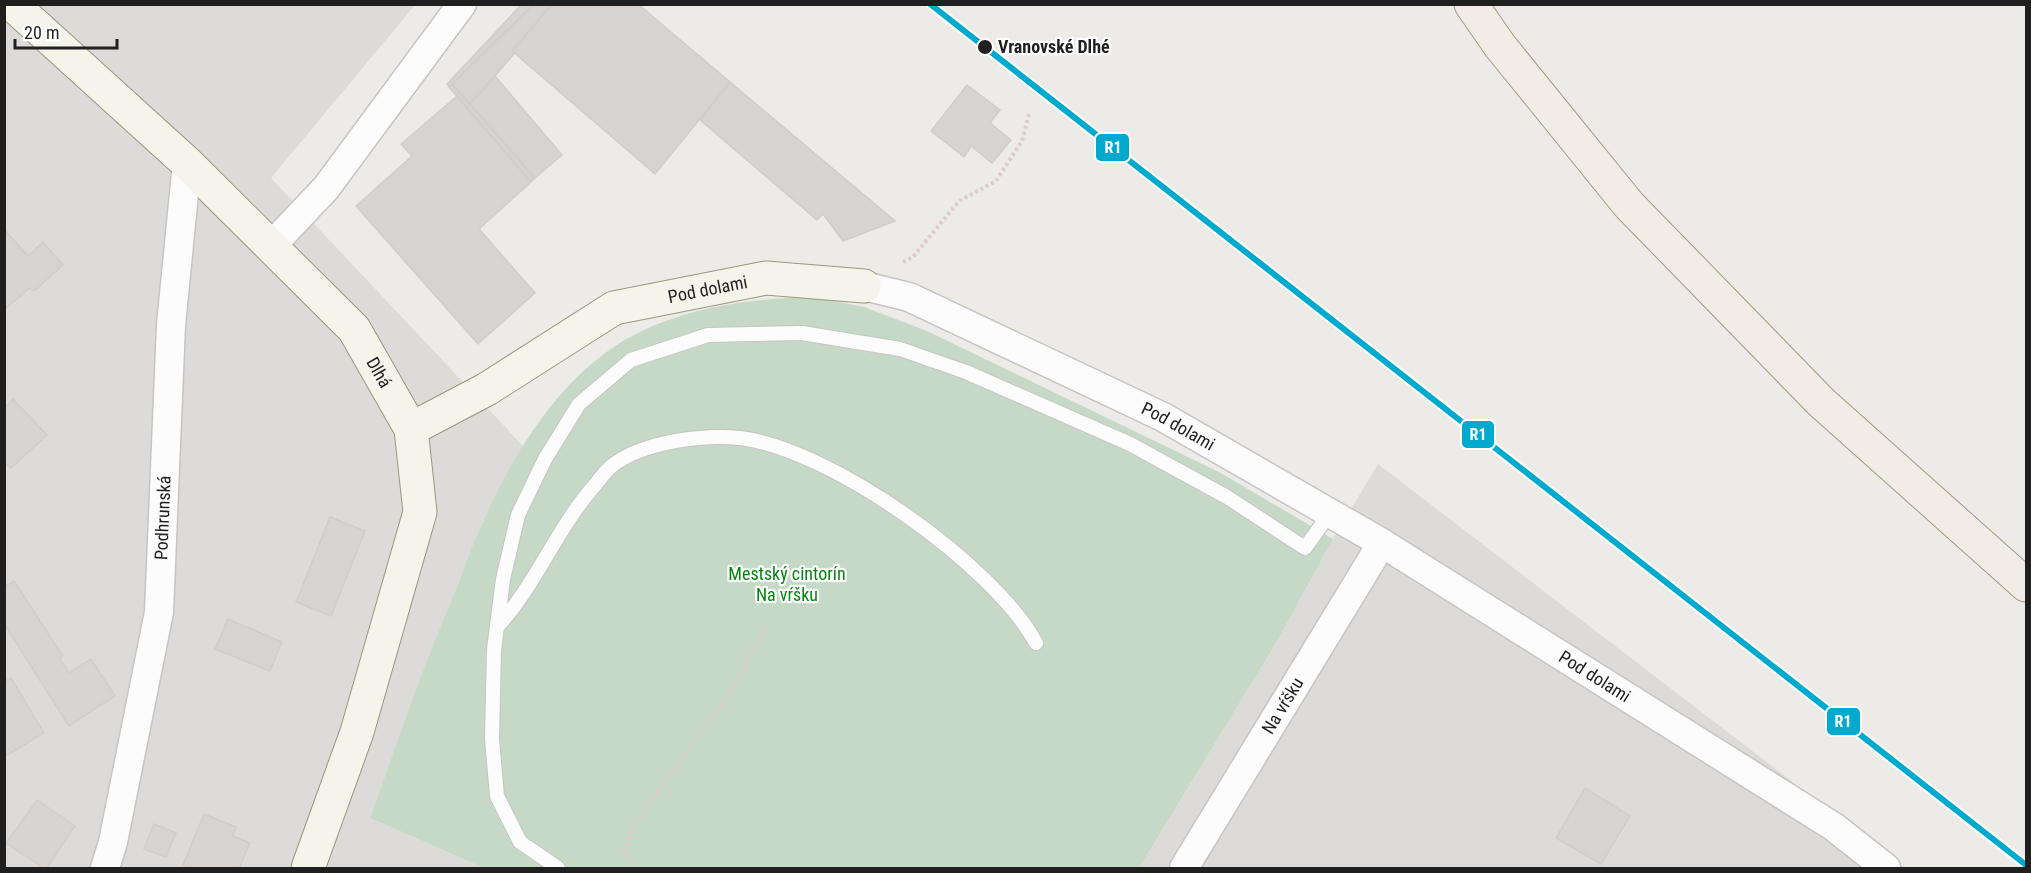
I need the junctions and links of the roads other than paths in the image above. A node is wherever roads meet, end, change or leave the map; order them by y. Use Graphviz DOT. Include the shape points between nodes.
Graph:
graph roads {
  1 [pos="12,4"];
  2 [pos="462,4"];
  3 [pos="1471,4"];
  4 [pos="188,163"];
  5 [pos="272,245"];
  6 [pos="864,286"];
  7 [pos="411,429"];
  8 [pos="1330,513"];
  9 [pos="1382,543"];
  10 [pos="2026,585"];
  11 [pos="497,627"];
  12 [pos="1036,644"];
  13 [pos="105,868"];
  14 [pos="308,868"];
  15 [pos="558,868"];
  16 [pos="1184,868"];
  17 [pos="1886,868"];
  1 -- 4 [label="street, Dlhá"];
  2 -- 5 [label="street" via="326,188"];
  3 -- 10 [label="main road" via="1500,46 1629,205 1821,402"];
  4 -- 5 [label="street, Dlhá"];
  4 -- 13 [label="street, Podhrunská" via="171,325 159,612"];
  5 -- 7 [label="street, Dlhá" via="354,329"];
  6 -- 7 [label="street, Pod dolami" via="766,278 614,308 488,389"];
  6 -- 8 [label="street, Pod dolami" via="909,297 1163,417"];
  7 -- 14 [label="street, Dlhá" via="420,512 357,732"];
  8 -- 9 [label="street, Pod dolami"];
  8 -- 11 [label="lane" via="1305,548 1227,496 1130,444 966,372 900,349 802,333 708,335 631,360 579,404 545,459 518,515"];
  9 -- 16 [label="street, Na vŕšku"];
  9 -- 17 [label="street, Pod dolami" via="1834,827"];
  11 -- 12 [label="lane" via="517,606 576,507 613,465 650,448 694,437 741,438 791,453 834,472 947,546 991,584 1025,623"];
  11 -- 15 [label="lane" via="492,739 497,796 520,842"];
}
